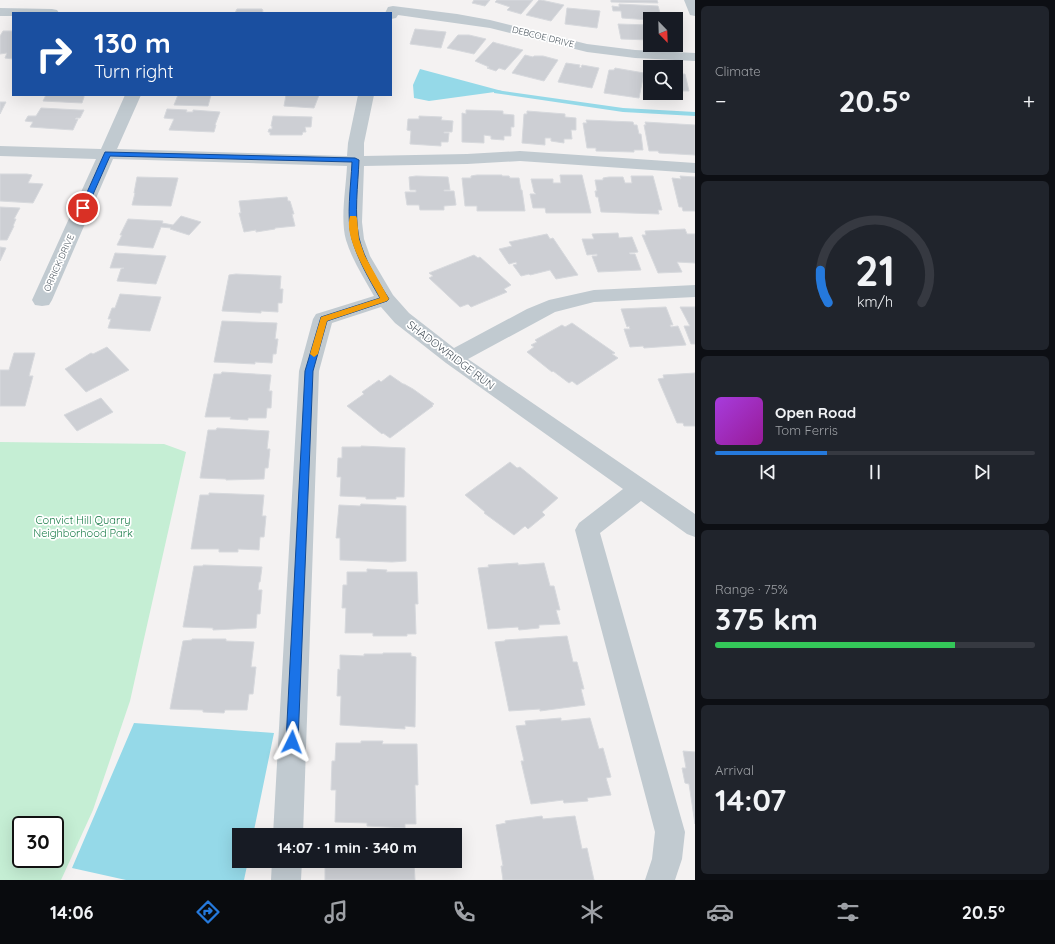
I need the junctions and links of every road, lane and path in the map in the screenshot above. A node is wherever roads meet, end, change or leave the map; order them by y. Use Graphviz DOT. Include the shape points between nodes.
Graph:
graph roads {
  1 [pos="691,0"];
  2 [pos="0,12"];
  3 [pos="12,12"];
  4 [pos="392,12"];
  5 [pos="695,12"];
  6 [pos="695,57"];
  7 [pos="133,96"];
  8 [pos="366,96"];
  9 [pos="0,151"];
  10 [pos="108,154"];
  11 [pos="355,160"];
  12 [pos="695,168"];
  13 [pos="695,291"];
  14 [pos="385,299"];
  15 [pos="42,300"];
  16 [pos="453,358"];
  17 [pos="640,488"];
  18 [pos="695,528"];
  19 [pos="288,828"];
  20 [pos="286,868"];
  21 [pos="286,880"];
  22 [pos="660,880"];
  1 -- 5 [label="street"];
  2 -- 3 [label="street"];
  4 -- 6 [label="street, DEBCOE DRIVE" via="490,24 587,48 634,54"];
  7 -- 10 [label="street, ORRICK DRIVE"];
  8 -- 11 [label="street, SHADOWRIDGE RUN"];
  9 -- 10 [label="street"];
  10 -- 11 [label="street"];
  10 -- 15 [label="street, ORRICK DRIVE"];
  11 -- 12 [label="street" via="467,160 520,156"];
  11 -- 14 [label="street, SHADOWRIDGE RUN" via="353,222 356,239 370,274"];
  13 -- 16 [label="street" via="594,296 549,307"];
  14 -- 16 [label="street, SHADOWRIDGE RUN" via="402,318"];
  14 -- 19 [label="street" via="323,319 309,371"];
  16 -- 17 [label="street, SHADOWRIDGE RUN"];
  17 -- 18 [label="street, SHADOWRIDGE RUN"];
  17 -- 22 [label="street" via="587,530 670,832 667,859"];
  20 -- 21 [label="street"];
}
